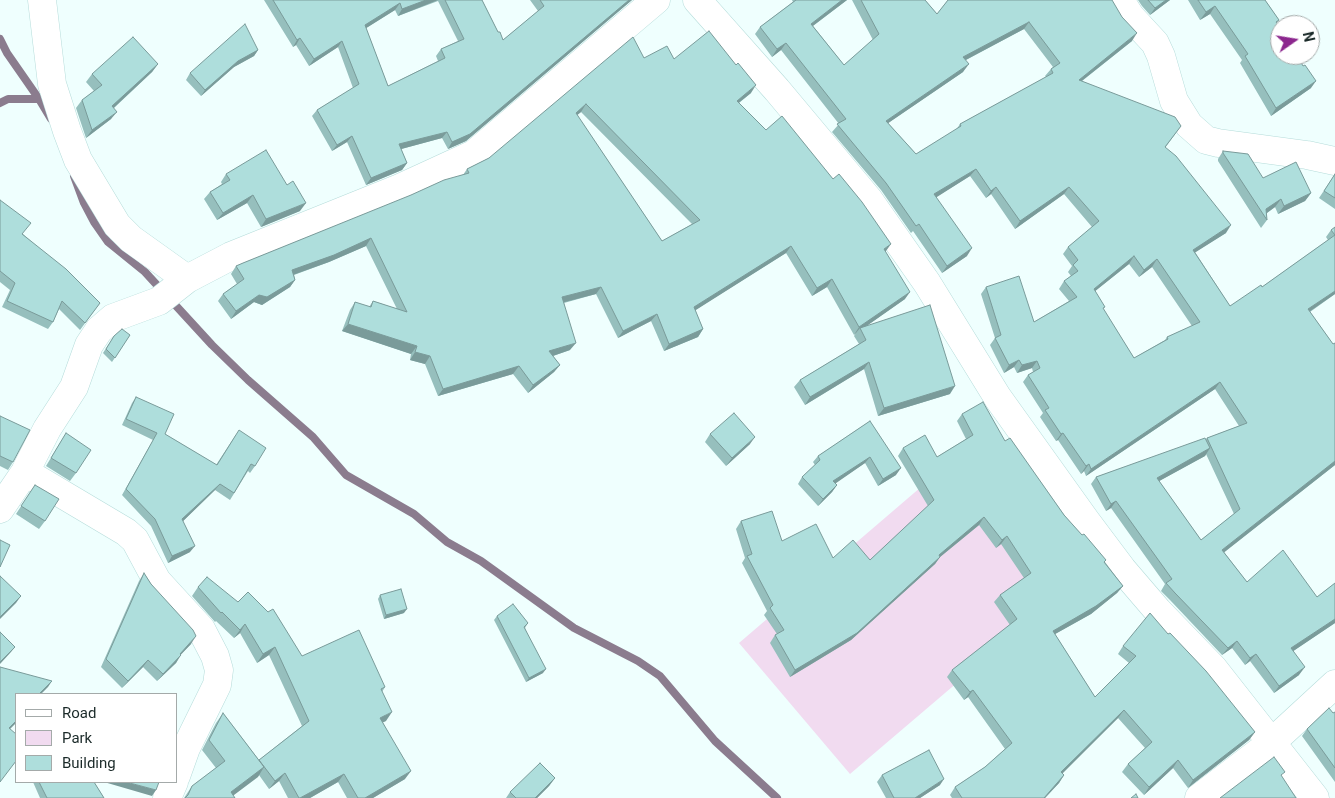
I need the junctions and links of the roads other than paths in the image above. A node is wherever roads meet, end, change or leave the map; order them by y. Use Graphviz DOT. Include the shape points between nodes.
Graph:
graph roads {
  1 [pos="42,0"];
  2 [pos="656,0"];
  3 [pos="697,0"];
  4 [pos="1120,0"];
  5 [pos="1335,161"];
  6 [pos="174,289"];
  7 [pos="25,472"];
  8 [pos="0,509"];
  9 [pos="1335,684"];
  10 [pos="1271,743"];
  11 [pos="178,770"];
  12 [pos="174,783"];
  13 [pos="167,798"];
  14 [pos="1199,798"];
  15 [pos="1315,798"];
  1 -- 6 [label="street" via="52,84 78,160 117,225"];
  2 -- 6 [label="street" via="474,154 400,188 231,256"];
  3 -- 10 [label="street" via="869,200 927,283 998,398 1086,521 1158,611 1213,668"];
  4 -- 5 [label="street" via="1162,56 1174,102 1189,125 1206,140"];
  6 -- 7 [label="street" via="113,318 99,330 74,387 46,430"];
  7 -- 8 [label="street"];
  7 -- 11 [label="street" via="135,540 157,581 200,629 215,656 219,670 218,685"];
  9 -- 10 [label="street"];
  10 -- 14 [label="street"];
  10 -- 15 [label="street"];
  12 -- 13 [label="street"];
}
